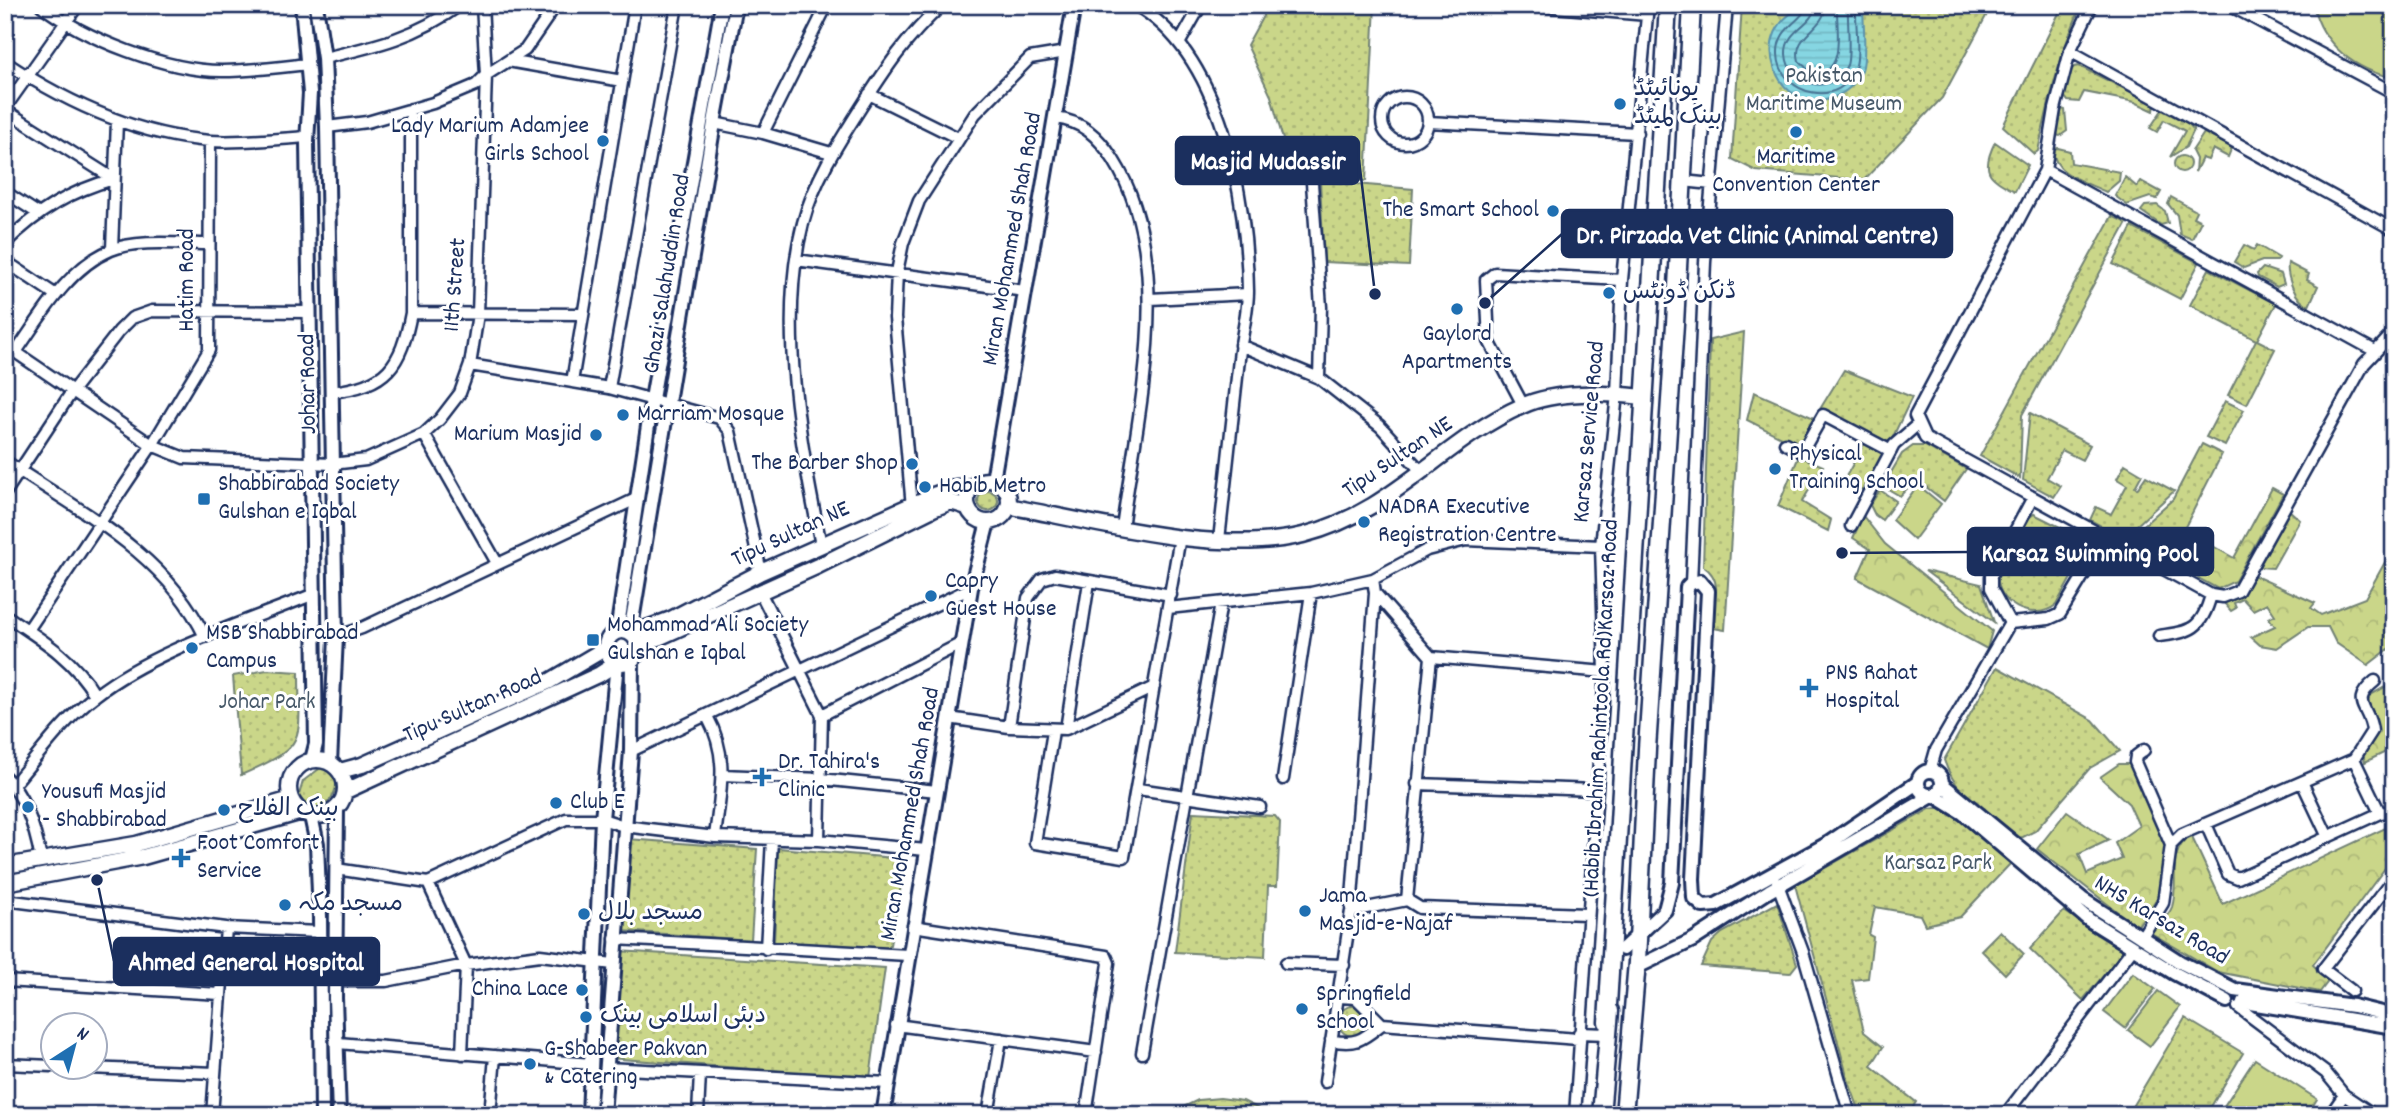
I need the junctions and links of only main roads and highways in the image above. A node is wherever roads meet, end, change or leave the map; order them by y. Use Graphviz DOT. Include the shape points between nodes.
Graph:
graph roads {
  1 [pos="1668,5"];
  2 [pos="1692,5"];
  3 [pos="1643,397"];
  4 [pos="972,487"];
  5 [pos="1008,506"];
  6 [pos="967,507"];
  7 [pos="628,645"];
  8 [pos="606,648"];
  9 [pos="335,767"];
  10 [pos="346,791"];
  11 [pos="291,799"];
  12 [pos="306,814"];
  13 [pos="5,866"];
  14 [pos="5,883"];
  15 [pos="1637,964"];
  16 [pos="1607,1028"];
  17 [pos="1601,1115"];
  18 [pos="1624,1115"];
  1 -- 3 [label="highway, (Habib Ibrahim Rahintoola Rd)Karsaz Road"];
  2 -- 15 [label="highway"];
  3 -- 5 [label="main road, Tipu Sultan NE" via="1565,397 1523,405 1479,430 1365,512 1301,535 1219,540 1180,537"];
  3 -- 16 [label="highway, (Habib Ibrahim Rahintoola Rd)Karsaz Road"];
  4 -- 5 [label="main road, Tipu Sultan NE" via="993,480 1005,488"];
  4 -- 6 [label="main road"];
  4 -- 7 [label="main road, Tipu Sultan NE" via="956,487 761,572"];
  5 -- 6 [label="main road" via="1001,517 988,522 973,516"];
  6 -- 7 [label="main road" via="951,502 933,509 760,592"];
  7 -- 8 [label="main road" via="607,640"];
  7 -- 8 [label="main road" via="609,657"];
  7 -- 10 [label="main road, Tipu Sultan Road" via="600,674"];
  8 -- 9 [label="main road, Tipu Sultan Road" via="550,681 362,765"];
  9 -- 10 [label="main road"];
  9 -- 11 [label="main road" via="312,760 304,763 292,775"];
  10 -- 12 [label="main road" via="337,809 320,817"];
  11 -- 12 [label="main road"];
  11 -- 13 [label="main road" via="136,844"];
  12 -- 14 [label="main road" via="143,857"];
  15 -- 16 [label="highway" via="1630,949 1623,949 1617,959"];
  15 -- 18 [label="highway"];
  16 -- 17 [label="highway"];
}
